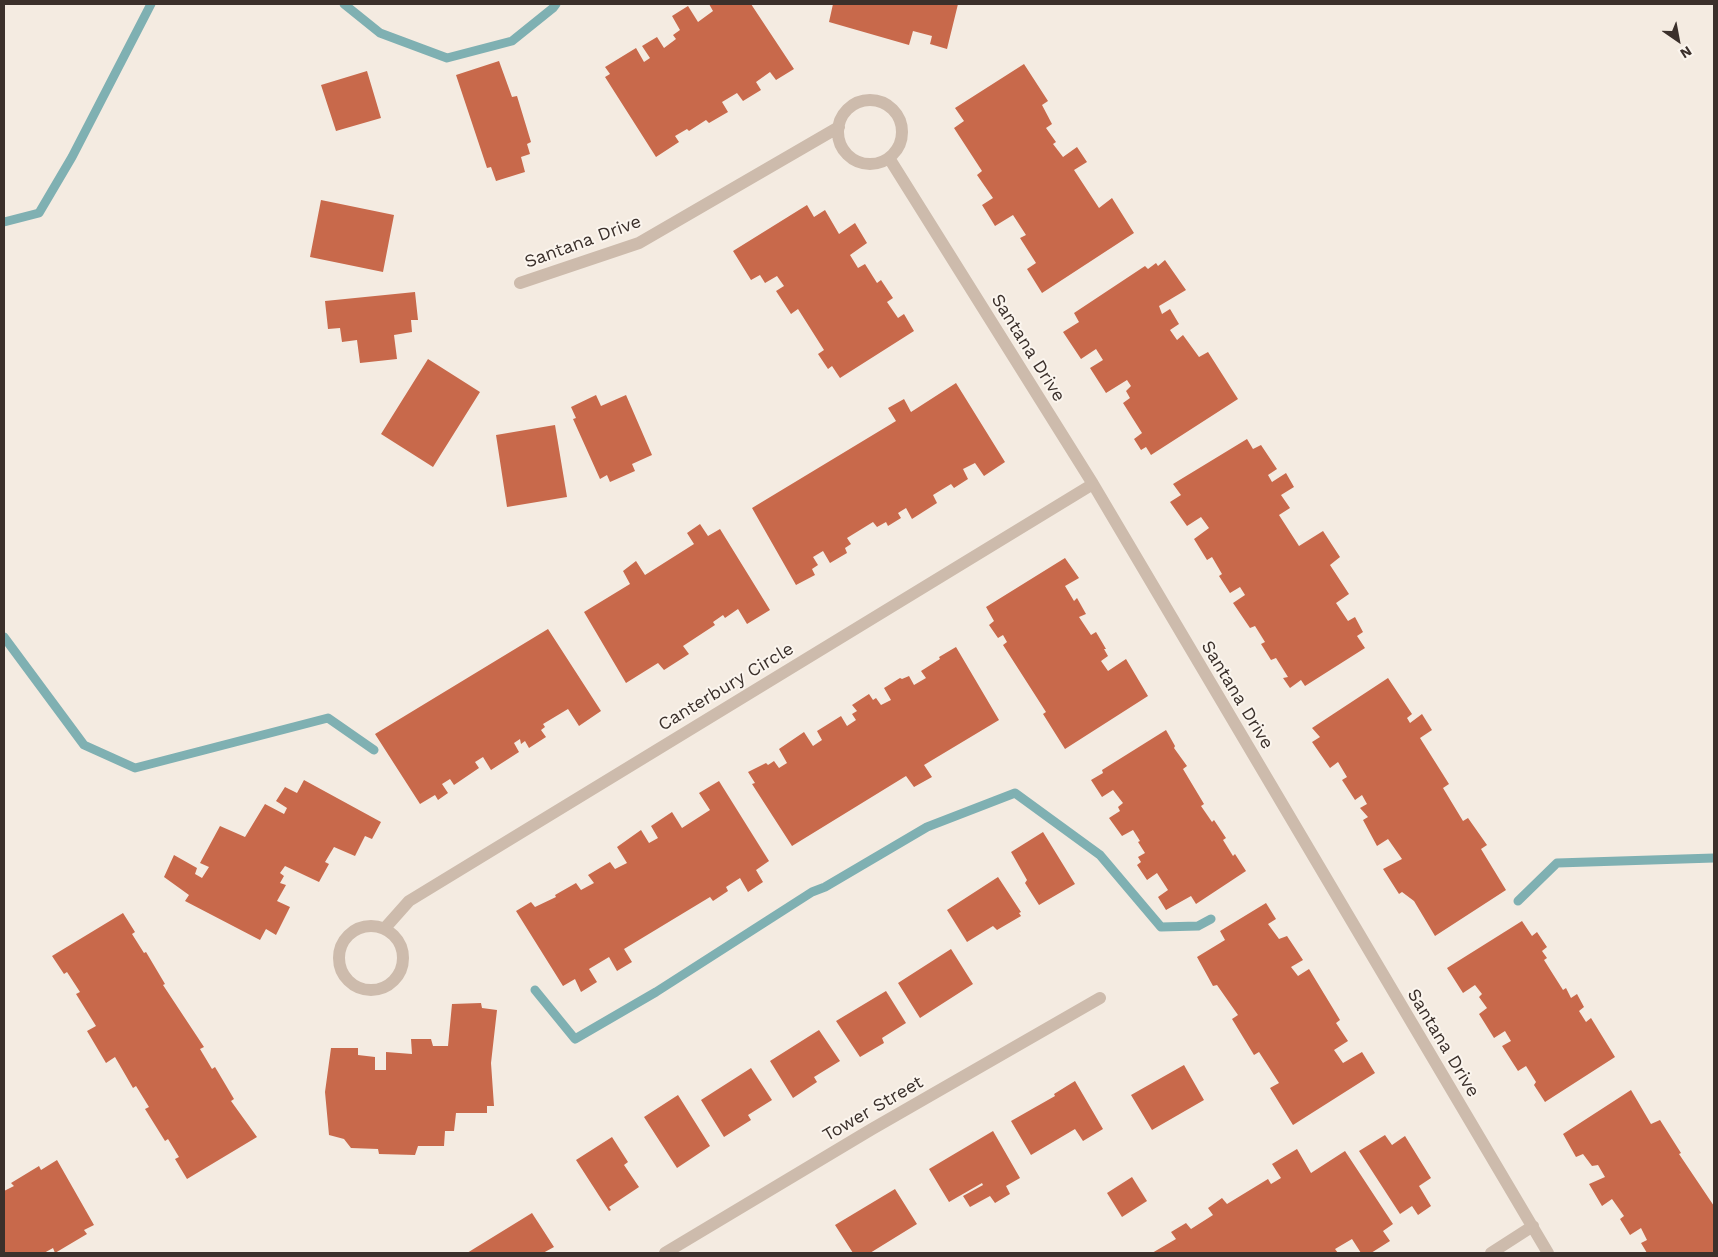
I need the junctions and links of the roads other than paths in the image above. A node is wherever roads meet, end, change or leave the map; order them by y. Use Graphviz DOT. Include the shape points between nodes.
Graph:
graph roads {
  1 [pos="839,127"];
  2 [pos="889,158"];
  3 [pos="520,283"];
  4 [pos="1092,484"];
  5 [pos="385,928"];
  6 [pos="1100,998"];
  7 [pos="1533,1226"];
  8 [pos="665,1253"];
  9 [pos="1491,1253"];
  10 [pos="1548,1253"];
  1 -- 2 [label="street" via="838,138 842,147 857,162 879,163"];
  1 -- 2 [label="street, Santana Drive" via="848,109 857,103 872,101 887,105 895,112 902,131 896,151"];
  1 -- 3 [label="street, Santana Drive" via="639,243"];
  2 -- 4 [label="street, Santana Drive"];
  4 -- 5 [label="street, Canterbury Circle" via="409,901"];
  4 -- 7 [label="street, Santana Drive"];
  5 -- 5 [label="street" via="363,926 345,938 338,958 340,969 353,985 374,990 388,985 400,974 402,948 394,934"];
  6 -- 8 [label="street, Tower Street"];
  7 -- 9 [label="street"];
  7 -- 10 [label="street, Santana Drive"];
}
